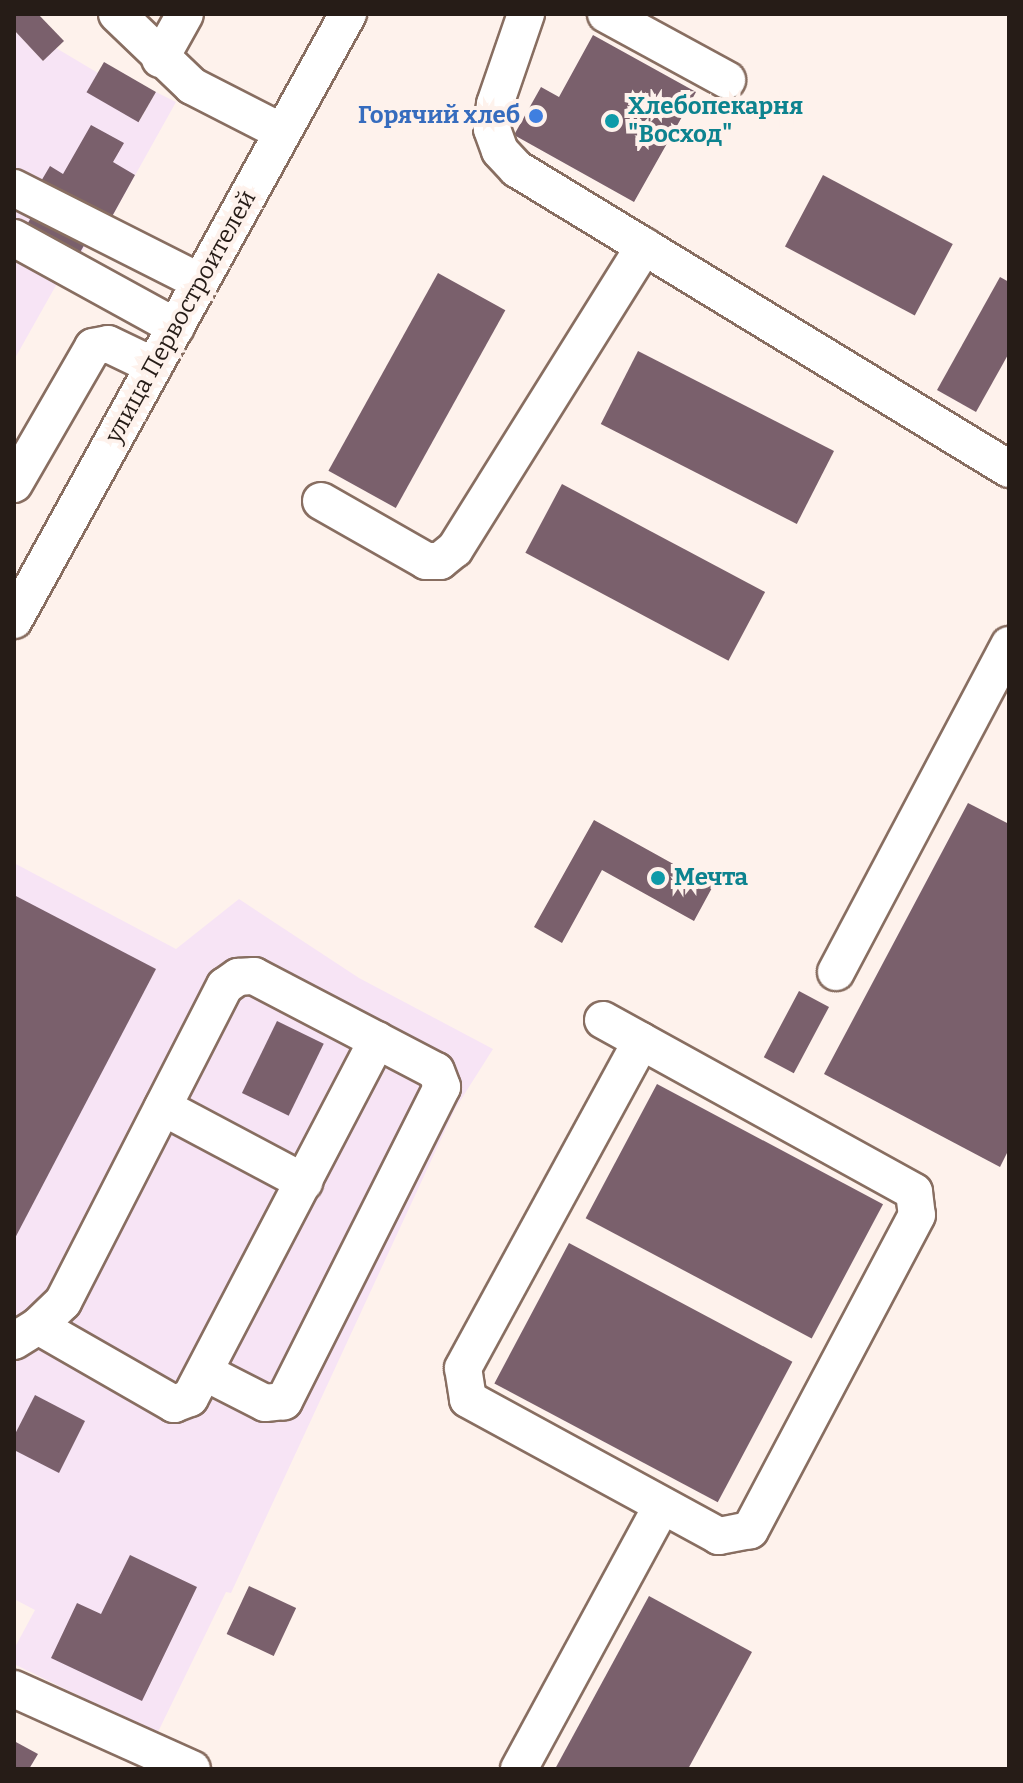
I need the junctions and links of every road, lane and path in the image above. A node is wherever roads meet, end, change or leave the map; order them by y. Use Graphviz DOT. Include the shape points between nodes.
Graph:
graph roads {
  1 [pos="117,14"];
  2 [pos="185,14"];
  3 [pos="348,14"];
  4 [pos="526,14"];
  5 [pos="606,14"];
  6 [pos="160,59"];
  7 [pos="727,80"];
  8 [pos="282,132"];
  9 [pos="14,188"];
  10 [pos="14,238"];
  11 [pos="644,246"];
  12 [pos="200,282"];
  13 [pos="176,327"];
  14 [pos="154,366"];
  15 [pos="1009,469"];
  16 [pos="14,484"];
  17 [pos="321,501"];
  18 [pos="23,574"];
  19 [pos="14,620"];
  20 [pos="1009,645"];
  21 [pos="836,972"];
  22 [pos="603,1020"];
  23 [pos="377,1040"];
  24 [pos="641,1041"];
  25 [pos="163,1107"];
  26 [pos="304,1182"];
  27 [pos="26,1334"];
  28 [pos="206,1373"];
  29 [pos="662,1506"];
  30 [pos="14,1689"];
  31 [pos="192,1769"];
  32 [pos="519,1769"];
  1 -- 6 [label="street"];
  2 -- 6 [label="street"];
  3 -- 8 [label="street, улица Первостроителей"];
  4 -- 11 [label="street" via="495,104 492,129 500,151 517,169"];
  5 -- 7 [label="street"];
  6 -- 8 [label="street" via="192,86"];
  8 -- 12 [label="street, улица Первостроителей"];
  9 -- 12 [label="street"];
  10 -- 13 [label="street"];
  11 -- 15 [label="street"];
  11 -- 17 [label="street" via="455,549 440,561 426,561"];
  12 -- 13 [label="street, улица Первостроителей"];
  13 -- 14 [label="street, улица Первостроителей"];
  14 -- 16 [label="street" via="108,344 93,347"];
  14 -- 18 [label="street, улица Первостроителей"];
  18 -- 19 [label="street, улица Первостроителей"];
  20 -- 21 [label="street"];
  22 -- 24 [label="street"];
  23 -- 25 [label="street" via="254,976 238,977 225,986"];
  23 -- 26 [label="street"];
  23 -- 28 [label="street" via="436,1071 442,1087 284,1401 265,1403"];
  24 -- 29 [label="street" via="463,1368 468,1399"];
  24 -- 29 [label="street" via="914,1192 917,1215 750,1530 719,1536"];
  25 -- 26 [label="street"];
  25 -- 27 [label="street" via="63,1302"];
  26 -- 28 [label="street"];
  27 -- 28 [label="street" via="174,1404 190,1398"];
  29 -- 32 [label="street"];
  30 -- 31 [label="street"];
}
